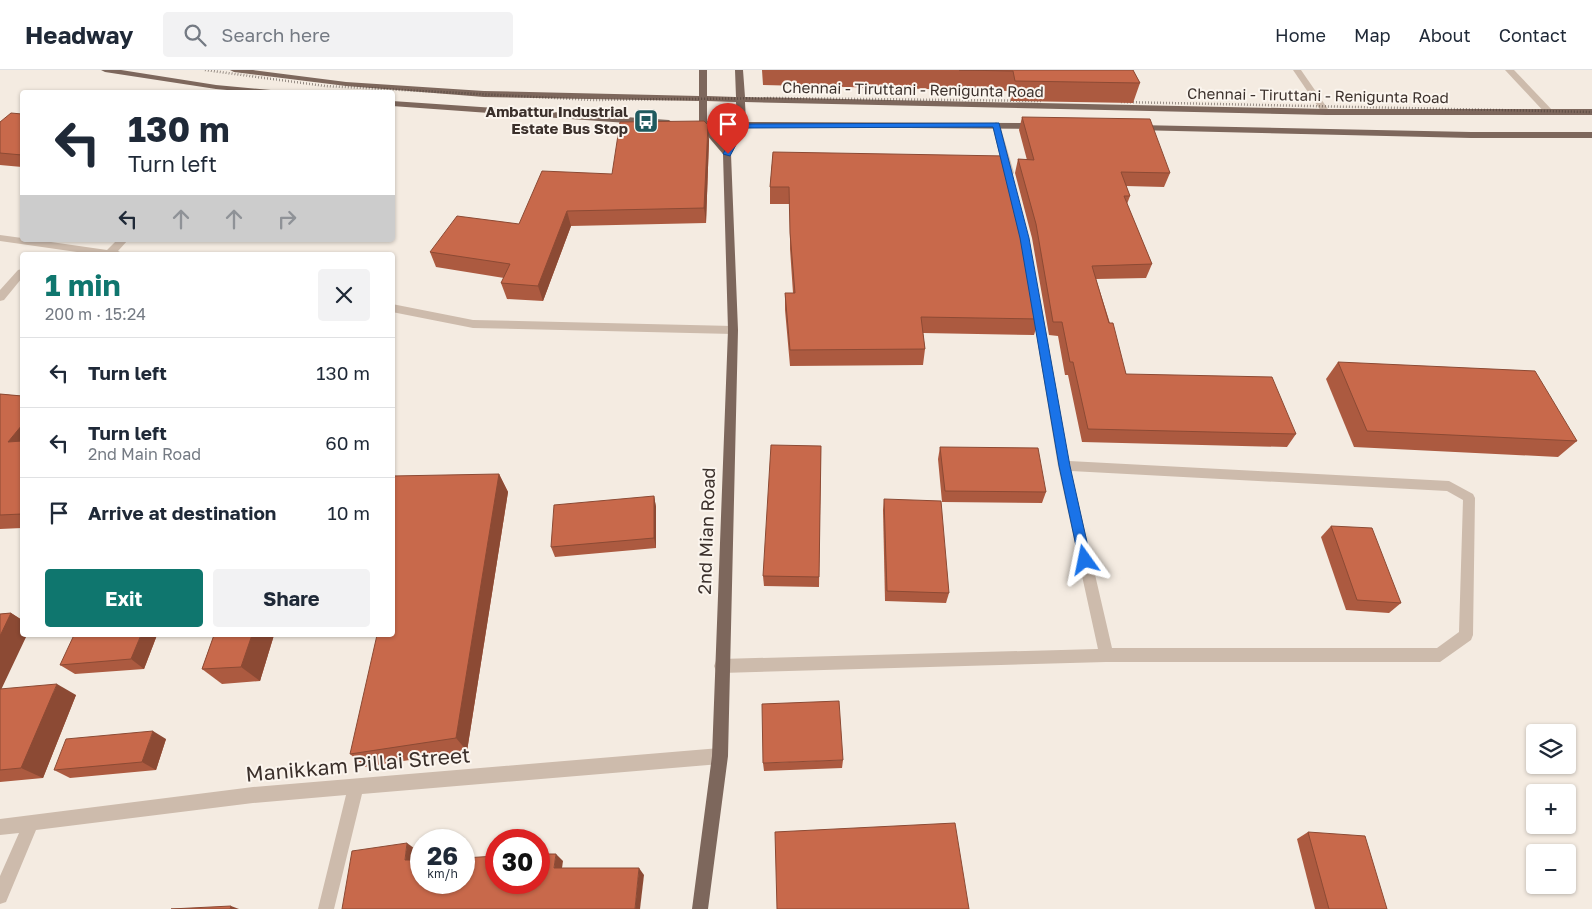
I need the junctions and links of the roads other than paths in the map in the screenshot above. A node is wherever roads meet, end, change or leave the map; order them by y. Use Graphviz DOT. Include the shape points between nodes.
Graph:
graph roads {
  1 [pos="105,70"];
  2 [pos="234,70"];
  3 [pos="703,70"];
  4 [pos="739,70"];
  5 [pos="1296,70"];
  6 [pos="1509,70"];
  7 [pos="249,90"];
  8 [pos="703,100"];
  9 [pos="742,101"];
  10 [pos="395,103"];
  11 [pos="1326,112"];
  12 [pos="1592,112"];
  13 [pos="1550,113"];
  14 [pos="703,125"];
  15 [pos="996,125"];
  16 [pos="742,126"];
  17 [pos="1046,126"];
  18 [pos="1126,128"];
  19 [pos="1592,135"];
  20 [pos="728,154"];
  21 [pos="1011,181"];
  22 [pos="0,238"];
  23 [pos="20,241"];
  24 [pos="27,242"];
  25 [pos="121,242"];
  26 [pos="47,245"];
  27 [pos="41,252"];
  28 [pos="102,252"];
  29 [pos="111,252"];
  30 [pos="20,274"];
  31 [pos="1035,294"];
  32 [pos="0,296"];
  33 [pos="395,309"];
  34 [pos="733,330"];
  35 [pos="1064,466"];
  36 [pos="1106,655"];
  37 [pos="721,666"];
  38 [pos="720,756"];
  39 [pos="356,786"];
  40 [pos="31,823"];
  41 [pos="0,827"];
  42 [pos="0,896"];
  43 [pos="326,909"];
  44 [pos="700,909"];
  1 -- 7 [label="main road"];
  2 -- 8 [label="main road, Chennai - Tiruttani - Renigunta Road" via="346,84 484,94"];
  3 -- 8 [label="main road"];
  4 -- 9 [label="main road"];
  5 -- 11 [label="street"];
  6 -- 13 [label="street"];
  8 -- 9 [label="main road, Chennai - Tiruttani - Renigunta Road"];
  8 -- 14 [label="main road"];
  9 -- 11 [label="main road, Chennai - Tiruttani - Renigunta Road"];
  9 -- 16 [label="main road"];
  10 -- 14 [label="main road, Chennai - Tiruttani - Renigunta Road"];
  11 -- 13 [label="main road, Chennai - Tiruttani - Renigunta Road"];
  12 -- 13 [label="main road, Chennai - Tiruttani - Renigunta Road"];
  14 -- 16 [label="main road, Chennai - Tiruttani - Renigunta Road"];
  14 -- 20 [label="main road"];
  15 -- 16 [label="main road, Chennai - Tiruttani - Renigunta Road"];
  15 -- 17 [label="main road, Chennai - Tiruttani - Renigunta Road"];
  15 -- 21 [label="street"];
  16 -- 20 [label="main road"];
  18 -- 19 [label="main road, Chennai - Tiruttani - Renigunta Road"];
  20 -- 34 [label="main road, 2nd Mian Road"];
  22 -- 23 [label="street"];
  24 -- 26 [label="street"];
  25 -- 29 [label="street"];
  26 -- 27 [label="street"];
  26 -- 28 [label="street"];
  30 -- 32 [label="street"];
  31 -- 35 [label="street"];
  33 -- 34 [label="street" via="473,324"];
  34 -- 37 [label="main road, 2nd Mian Road"];
  35 -- 36 [label="street"];
  35 -- 36 [label="street" via="1449,486 1469,498 1466,635 1440,656"];
  36 -- 37 [label="street"];
  37 -- 38 [label="main road, 2nd Mian Road"];
  38 -- 39 [label="street, Manikkam Pillai Street"];
  38 -- 44 [label="main road, 2nd Mian Road"];
  39 -- 40 [label="street, Manikkam Pillai Street" via="253,795"];
  39 -- 43 [label="street"];
  40 -- 41 [label="street, Manikkam Pillai Street"];
  40 -- 42 [label="street"];
}
